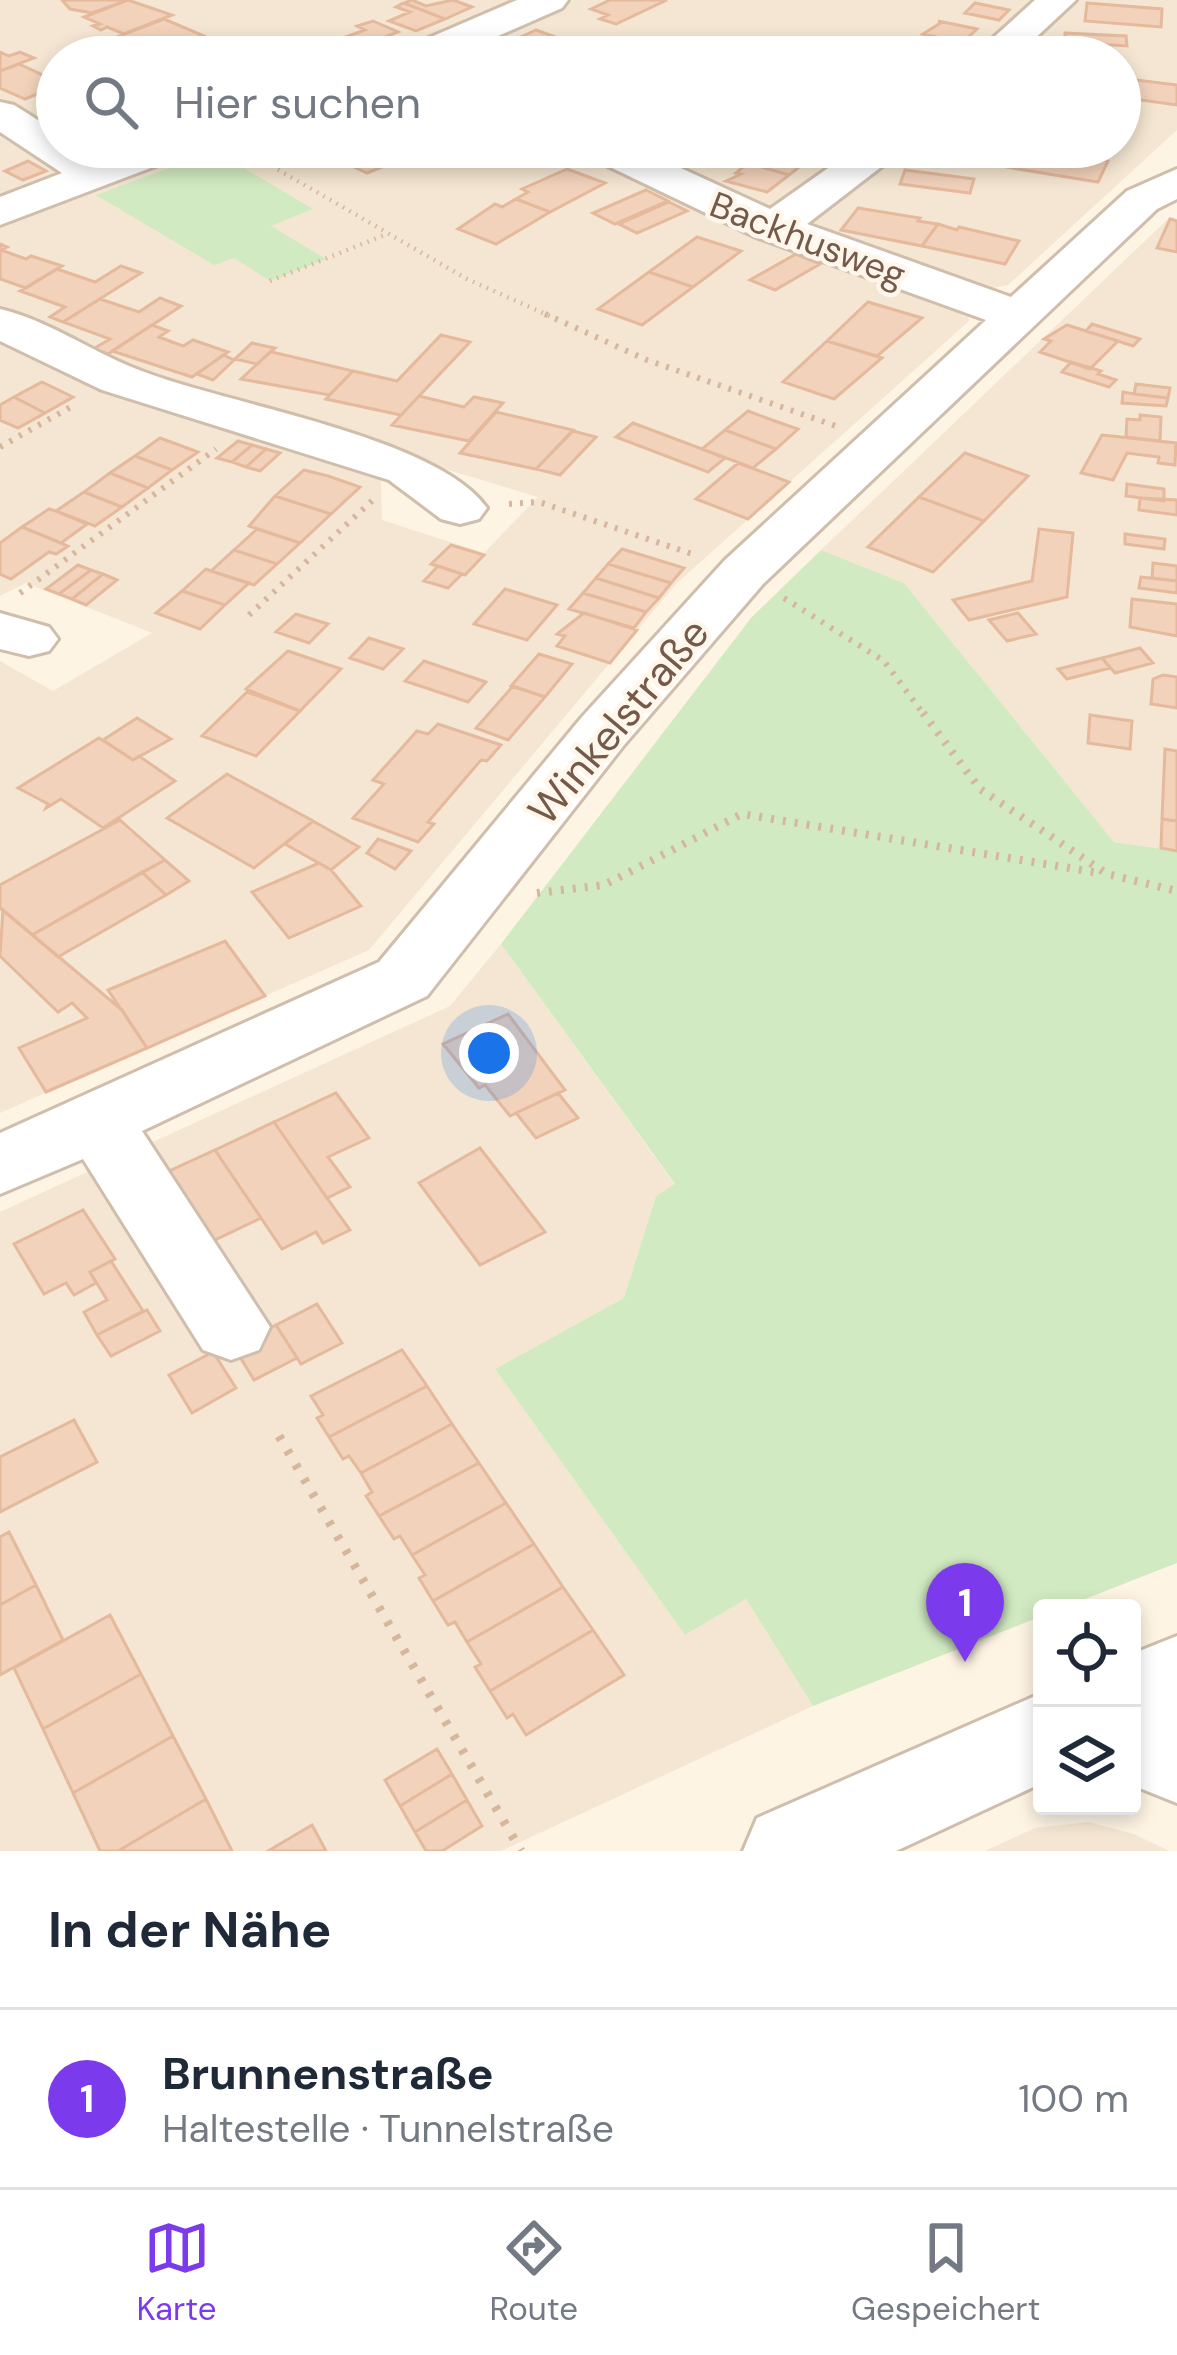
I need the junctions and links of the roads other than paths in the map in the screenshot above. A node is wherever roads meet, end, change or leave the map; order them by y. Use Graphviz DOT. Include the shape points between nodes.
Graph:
graph roads {
  1 [pos="549,0"];
  2 [pos="1057,0"];
  3 [pos="466,36"];
  4 [pos="1016,36"];
  5 [pos="0,114"];
  6 [pos="36,137"];
  7 [pos="86,168"];
  8 [pos="104,168"];
  9 [pos="646,168"];
  10 [pos="856,168"];
  11 [pos="92,172"];
  12 [pos="1177,182"];
  13 [pos="0,212"];
  14 [pos="772,228"];
  15 [pos="1021,316"];
  16 [pos="0,322"];
  17 [pos="460,508"];
  18 [pos="98,1121"];
  19 [pos="0,1165"];
  20 [pos="231,1327"];
  21 [pos="1177,1679"];
  22 [pos="1141,1694"];
  23 [pos="1141,1740"];
  24 [pos="1033,1742"];
  25 [pos="1177,1758"];
  26 [pos="790,1851"];
  1 -- 3 [label="street"];
  2 -- 4 [label="street"];
  5 -- 6 [label="street"];
  7 -- 11 [label="street"];
  8 -- 11 [label="street"];
  9 -- 14 [label="street, Backhusweg"];
  10 -- 14 [label="street"];
  11 -- 13 [label="street"];
  12 -- 15 [label="street, Winkelstraße" via="1142,200"];
  14 -- 15 [label="street, Backhusweg"];
  15 -- 18 [label="street, Winkelstraße" via="744,572 603,731 404,979"];
  16 -- 17 [label="street" via="119,380 407,469"];
  18 -- 19 [label="street, Winkelstraße"];
  18 -- 20 [label="street"];
  21 -- 22 [label="street"];
  23 -- 25 [label="street"];
  24 -- 26 [label="street"];
}
